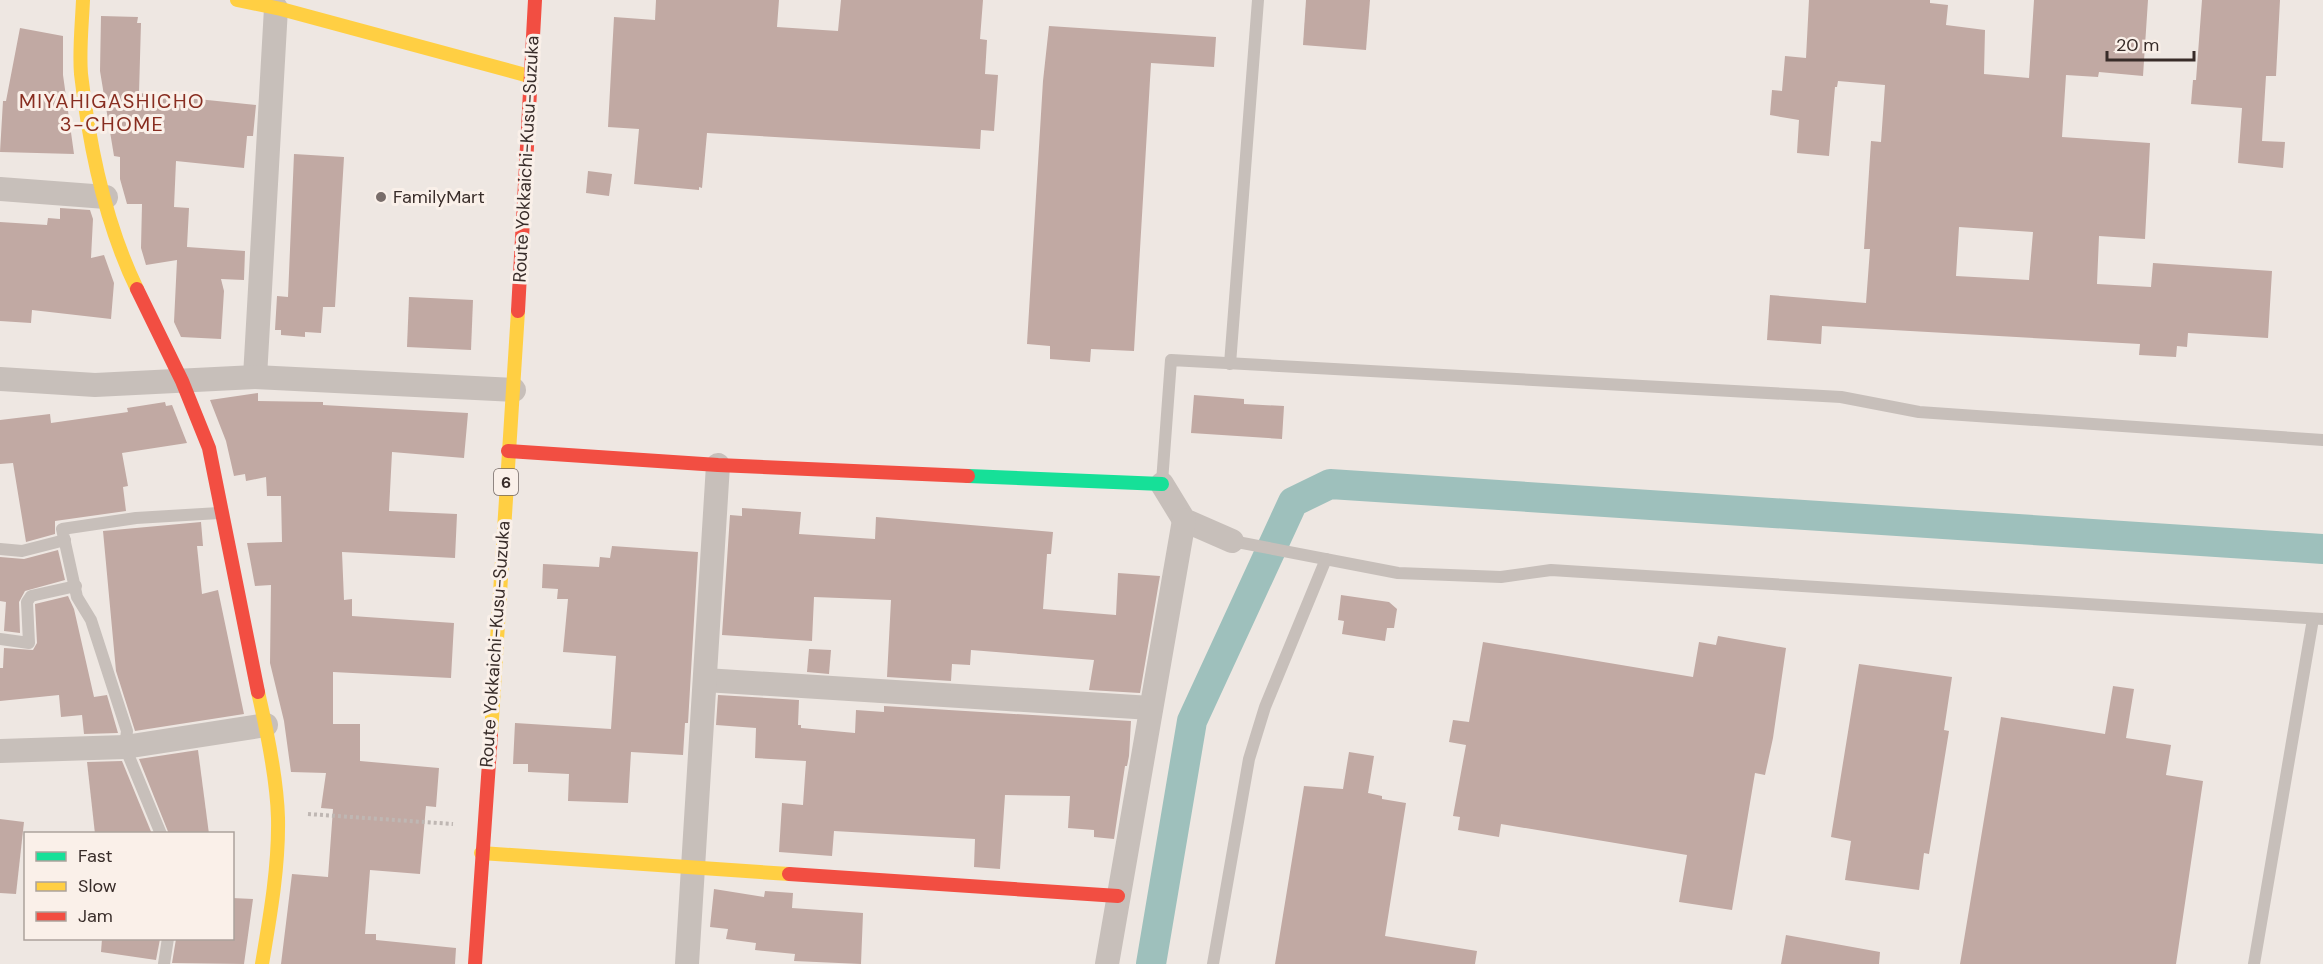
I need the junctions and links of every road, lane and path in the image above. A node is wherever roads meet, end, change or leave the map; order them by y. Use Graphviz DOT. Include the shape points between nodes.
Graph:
graph roads {
  1 [pos="83,0"];
  2 [pos="237,0"];
  3 [pos="535,0"];
  4 [pos="1258,0"];
  5 [pos="279,6"];
  6 [pos="529,76"];
  7 [pos="0,189"];
  8 [pos="106,197"];
  9 [pos="1230,364"];
  10 [pos="255,377"];
  11 [pos="0,379"];
  12 [pos="182,381"];
  13 [pos="513,390"];
  14 [pos="2323,440"];
  15 [pos="508,451"];
  16 [pos="718,465"];
  17 [pos="1162,484"];
  18 [pos="223,512"];
  19 [pos="1184,520"];
  20 [pos="65,540"];
  21 [pos="1232,541"];
  22 [pos="0,549"];
  23 [pos="1326,559"];
  24 [pos="76,586"];
  25 [pos="2318,619"];
  26 [pos="0,639"];
  27 [pos="705,680"];
  28 [pos="1151,708"];
  29 [pos="266,725"];
  30 [pos="125,747"];
  31 [pos="0,751"];
  32 [pos="278,812"];
  33 [pos="483,827"];
  34 [pos="160,832"];
  35 [pos="481,853"];
  36 [pos="693,869"];
  37 [pos="1118,896"];
  38 [pos="168,940"];
  39 [pos="164,964"];
  40 [pos="262,964"];
  41 [pos="475,964"];
  42 [pos="687,964"];
  43 [pos="1107,964"];
  44 [pos="1212,964"];
  45 [pos="2254,964"];
  1 -- 8 [label="street" via="81,72 98,173"];
  2 -- 5 [label="street"];
  3 -- 6 [label="street, Route Yokkaichi-Kusu-Suzuka / 6"];
  4 -- 9 [label="lane"];
  5 -- 6 [label="street"];
  5 -- 10 [label="street"];
  6 -- 13 [label="street, Route Yokkaichi-Kusu-Suzuka / 6"];
  7 -- 8 [label="street"];
  8 -- 12 [label="street" via="129,272"];
  9 -- 14 [label="lane" via="1841,397 1919,412"];
  9 -- 17 [label="lane" via="1171,360"];
  10 -- 12 [label="street"];
  10 -- 13 [label="street"];
  11 -- 12 [label="street" via="95,385"];
  12 -- 18 [label="street" via="209,448"];
  13 -- 15 [label="street, Route Yokkaichi-Kusu-Suzuka / 6"];
  15 -- 16 [label="street"];
  15 -- 33 [label="street, Route Yokkaichi-Kusu-Suzuka / 6"];
  16 -- 17 [label="street"];
  16 -- 27 [label="street"];
  17 -- 19 [label="street"];
  18 -- 20 [label="lane" via="136,518 62,529"];
  18 -- 29 [label="street"];
  19 -- 21 [label="street"];
  19 -- 28 [label="street"];
  20 -- 22 [label="lane" via="22,551"];
  20 -- 24 [label="lane"];
  21 -- 23 [label="lane"];
  23 -- 25 [label="lane" via="1398,573 1500,577 1551,570"];
  23 -- 44 [label="lane" via="1265,707 1249,759"];
  24 -- 26 [label="lane" via="31,596 27,602 29,643"];
  24 -- 30 [label="lane" via="127,731"];
  25 -- 45 [label="lane"];
  27 -- 28 [label="street"];
  27 -- 36 [label="street"];
  28 -- 37 [label="street"];
  29 -- 30 [label="street"];
  29 -- 32 [label="street"];
  30 -- 31 [label="street"];
  30 -- 34 [label="lane"];
  32 -- 33 [label="path"];
  32 -- 40 [label="street" via="270,918"];
  33 -- 35 [label="street, Route Yokkaichi-Kusu-Suzuka / 6"];
  35 -- 36 [label="street"];
  35 -- 41 [label="street, Route Yokkaichi-Kusu-Suzuka / 6"];
  36 -- 37 [label="street"];
  36 -- 42 [label="street"];
  37 -- 43 [label="street"];
  38 -- 39 [label="lane"];
}
